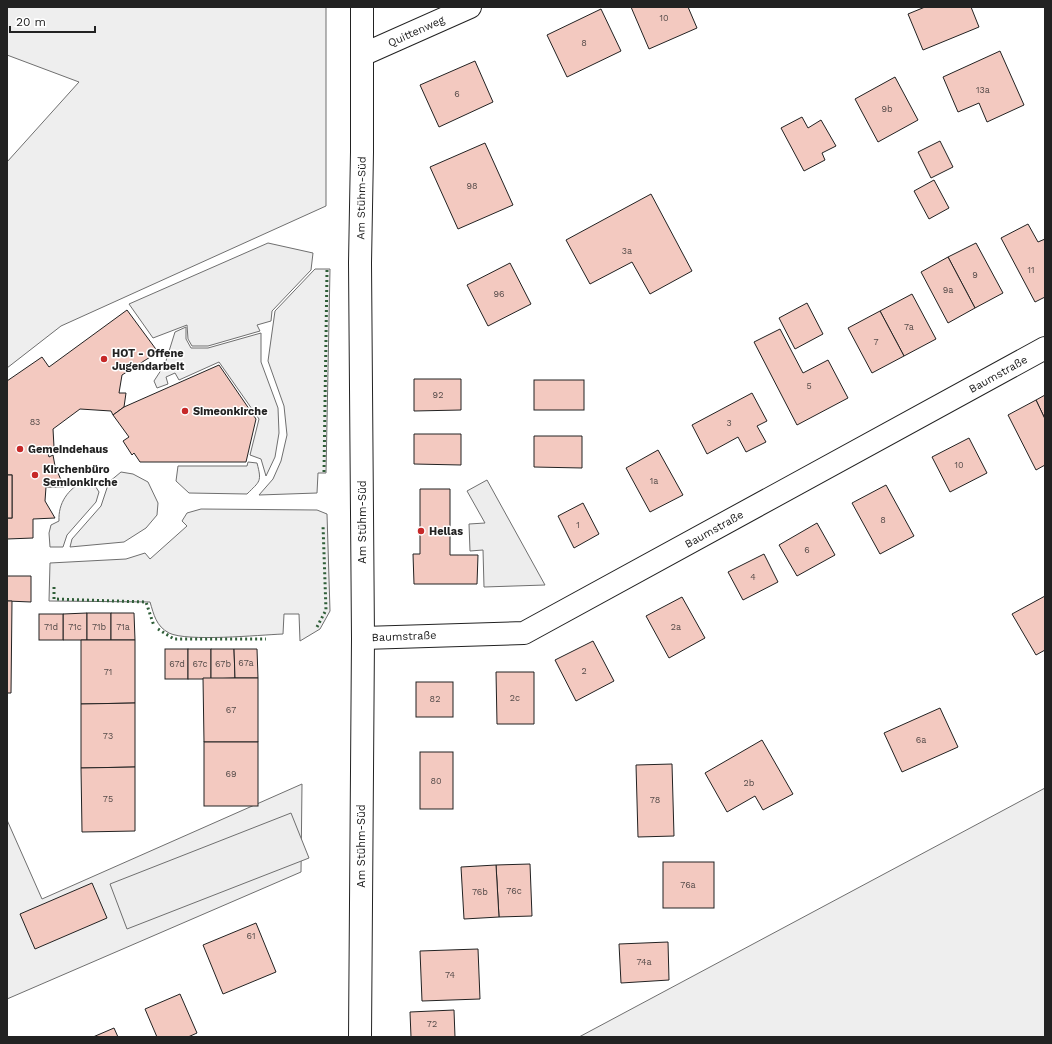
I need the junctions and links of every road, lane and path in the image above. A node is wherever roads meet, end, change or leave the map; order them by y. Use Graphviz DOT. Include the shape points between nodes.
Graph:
graph roads {
  1 [pos="362,7"];
  2 [pos="470,7"];
  3 [pos="362,55"];
  4 [pos="1045,348"];
  5 [pos="363,638"];
  6 [pos="360,1037"];
  1 -- 3 [label="street, Am Stühm-Süd"];
  2 -- 3 [label="street, Quittenweg"];
  3 -- 5 [label="street, Am Stühm-Süd" via="360,263"];
  4 -- 5 [label="street, Baumstraße" via="524,633"];
  5 -- 6 [label="street, Am Stühm-Süd"];
}
